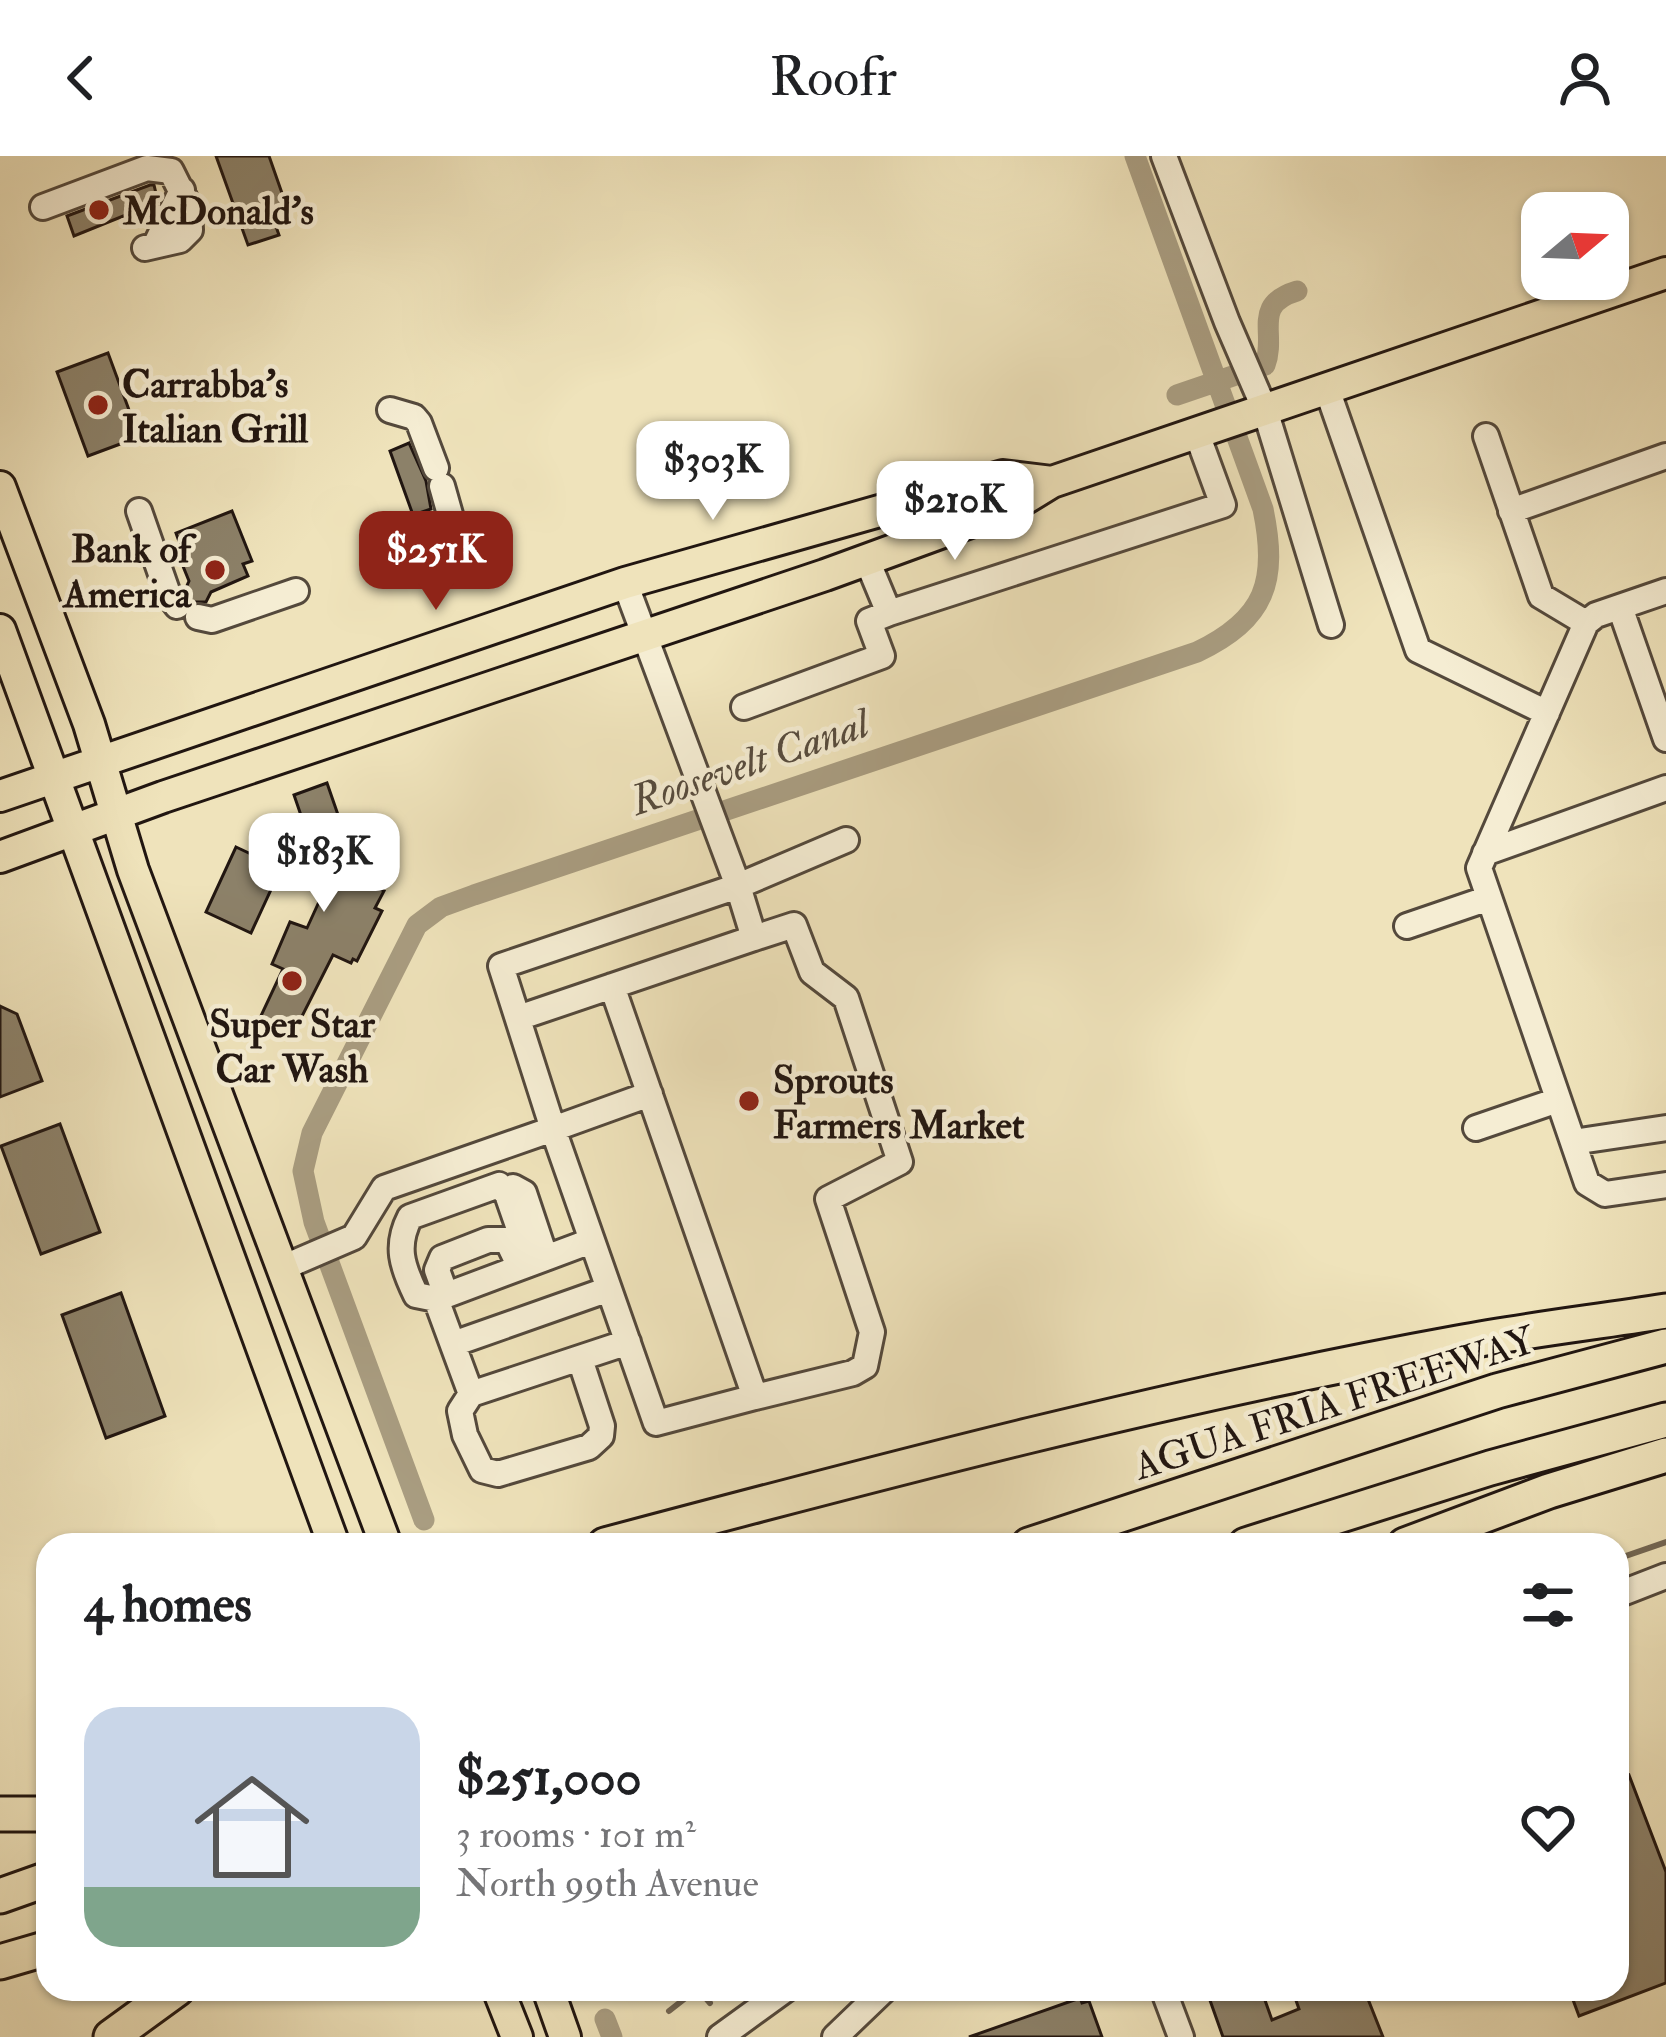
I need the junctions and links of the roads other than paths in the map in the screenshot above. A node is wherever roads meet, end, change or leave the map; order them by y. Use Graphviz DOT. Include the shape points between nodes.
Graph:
graph roads {
  1 [pos="1164,156"];
  2 [pos="43,206"];
  3 [pos="151,246"];
  4 [pos="1666,272"];
  5 [pos="1327,388"];
  6 [pos="390,410"];
  7 [pos="1238,414"];
  8 [pos="1486,436"];
  9 [pos="1666,456"];
  10 [pos="1052,482"];
  11 [pos="0,487"];
  12 [pos="1511,511"];
  13 [pos="140,512"];
  14 [pos="388,558"];
  15 [pos="867,560"];
  16 [pos="625,583"];
  17 [pos="296,591"];
  18 [pos="1666,591"];
  19 [pos="1620,607"];
  20 [pos="889,613"];
  21 [pos="1586,623"];
  22 [pos="1331,625"];
  23 [pos="0,630"];
  24 [pos="644,634"];
  25 [pos="745,707"];
  26 [pos="1546,713"];
  27 [pos="1666,739"];
  28 [pos="99,761"];
  29 [pos="55,777"];
  30 [pos="1666,788"];
  31 [pos="0,796"];
  32 [pos="115,815"];
  33 [pos="74,830"];
  34 [pos="846,840"];
  35 [pos="1485,853"];
  36 [pos="0,857"];
  37 [pos="738,886"];
  38 [pos="1489,898"];
  39 [pos="1407,926"];
  40 [pos="754,938"];
  41 [pos="612,986"];
  42 [pos="518,1018"];
  43 [pos="650,1094"];
  44 [pos="1558,1100"];
  45 [pos="1476,1128"];
  46 [pos="1666,1128"];
  47 [pos="553,1129"];
  48 [pos="1573,1142"];
  49 [pos="1666,1185"];
  50 [pos="591,1241"];
  51 [pos="533,1263"];
  52 [pos="283,1268"];
  53 [pos="609,1289"];
  54 [pos="441,1297"];
  55 [pos="1666,1311"];
  56 [pos="628,1342"];
  57 [pos="453,1344"];
  58 [pos="1666,1346"];
  59 [pos="580,1359"];
  60 [pos="471,1394"];
  61 [pos="755,1397"];
  62 [pos="1666,1420"];
  63 [pos="1666,1455"];
  64 [pos="330,1533"];
  65 [pos="382,1533"];
  66 [pos="650,1533"];
  67 [pos="1065,1533"];
  68 [pos="1287,1533"];
  69 [pos="1437,1533"];
  70 [pos="1666,1576"];
  71 [pos="1629,1590"];
  72 [pos="0,1814"];
  73 [pos="36,1814"];
  74 [pos="36,1883"];
  75 [pos="0,1895"];
  76 [pos="36,1952"];
  77 [pos="0,1962"];
  78 [pos="160,2001"];
  79 [pos="503,2001"];
  80 [pos="552,2001"];
  81 [pos="770,2001"];
  82 [pos="872,2001"];
  83 [pos="1167,2001"];
  84 [pos="111,2037"];
  85 [pos="517,2037"];
  86 [pos="566,2037"];
  87 [pos="720,2037"];
  88 [pos="835,2037"];
  89 [pos="1181,2037"];
  1 -- 7 [label="lane" via="1246,360"];
  2 -- 3 [label="lane" via="159,166 175,174 192,217 179,240"];
  4 -- 5 [label="main road"];
  5 -- 7 [label="main road"];
  5 -- 26 [label="lane" via="1418,650"];
  6 -- 14 [label="lane" via="419,423 453,525 444,542 405,560"];
  7 -- 10 [label="main road"];
  7 -- 20 [label="lane" via="1222,505"];
  7 -- 22 [label="lane"];
  8 -- 12 [label="lane"];
  9 -- 12 [label="lane"];
  10 -- 15 [label="main road" via="1011,507"];
  10 -- 16 [label="main road" via="1003,476"];
  11 -- 28 [label="main road"];
  12 -- 21 [label="lane" via="1540,596"];
  13 -- 17 [label="lane" via="168,594 188,611 212,620"];
  15 -- 20 [label="lane"];
  15 -- 24 [label="main road"];
  16 -- 24 [label="lane"];
  16 -- 28 [label="main road"];
  18 -- 19 [label="lane"];
  19 -- 21 [label="lane"];
  19 -- 27 [label="lane"];
  20 -- 25 [label="lane" via="869,621 882,656"];
  21 -- 26 [label="lane"];
  23 -- 29 [label="main road"];
  24 -- 32 [label="main road"];
  24 -- 37 [label="lane"];
  26 -- 35 [label="lane"];
  28 -- 29 [label="main road"];
  28 -- 32 [label="main road"];
  29 -- 31 [label="main road"];
  29 -- 33 [label="main road"];
  30 -- 35 [label="lane"];
  32 -- 33 [label="main road"];
  32 -- 52 [label="main road"];
  33 -- 36 [label="main road"];
  33 -- 64 [label="main road"];
  34 -- 37 [label="lane"];
  35 -- 38 [label="lane" via="1479,868"];
  37 -- 40 [label="lane"];
  37 -- 42 [label="lane" via="501,966"];
  38 -- 39 [label="lane"];
  38 -- 44 [label="lane"];
  40 -- 41 [label="lane"];
  40 -- 61 [label="lane" via="794,925 812,972 846,998 900,1162 828,1198 872,1332 865,1366"];
  41 -- 42 [label="lane"];
  41 -- 43 [label="lane"];
  42 -- 47 [label="lane"];
  43 -- 47 [label="lane"];
  43 -- 61 [label="lane"];
  44 -- 45 [label="lane"];
  44 -- 48 [label="lane"];
  46 -- 48 [label="lane"];
  47 -- 50 [label="lane"];
  47 -- 52 [label="lane" via="384,1188 354,1238"];
  48 -- 49 [label="lane" via="1594,1190"];
  50 -- 51 [label="lane"];
  50 -- 53 [label="lane"];
  51 -- 54 [label="lane"];
  51 -- 54 [label="lane" via="507,1240 488,1240 442,1258"];
  51 -- 54 [label="lane" via="499,1185 410,1216 400,1237 403,1269 416,1295"];
  52 -- 65 [label="main road"];
  53 -- 56 [label="lane"];
  53 -- 57 [label="lane"];
  54 -- 57 [label="lane"];
  55 -- 66 [label="highway" via="1242,1387"];
  56 -- 59 [label="lane"];
  56 -- 61 [label="lane" via="656,1423"];
  57 -- 60 [label="lane"];
  58 -- 67 [label="highway, AGUA FRIA FREEWAY" via="1497,1390"];
  59 -- 60 [label="lane"];
  59 -- 60 [label="lane" via="602,1426 590,1447 498,1474 482,1470 460,1412"];
  62 -- 68 [label="highway"];
  63 -- 69 [label="highway"];
  70 -- 71 [label="lane"];
  72 -- 73 [label="highway"];
  74 -- 75 [label="highway"];
  76 -- 77 [label="highway"];
  78 -- 84 [label="highway"];
  79 -- 85 [label="main road"];
  80 -- 86 [label="main road"];
  81 -- 87 [label="lane"];
  82 -- 88 [label="lane"];
  83 -- 89 [label="lane"];
}
